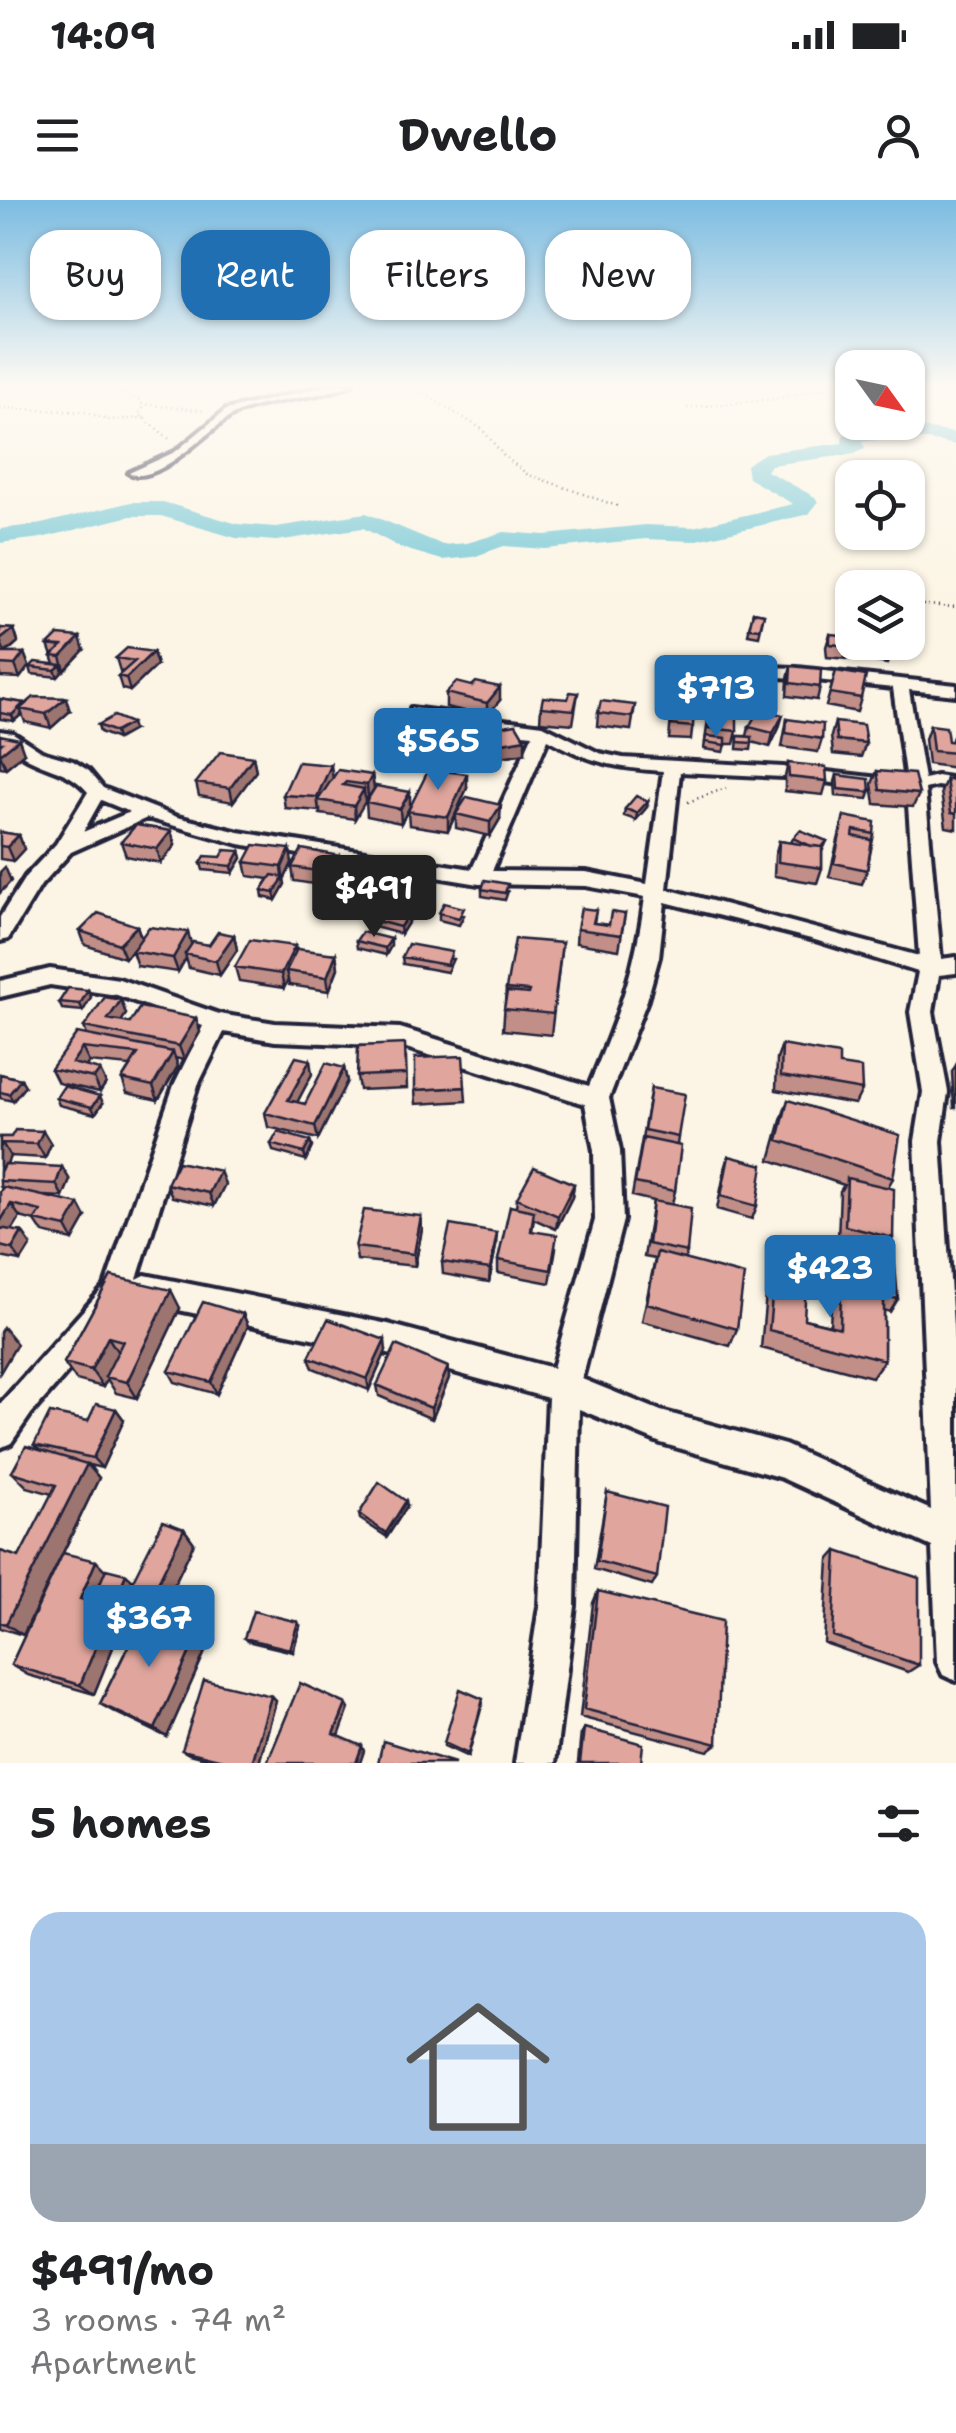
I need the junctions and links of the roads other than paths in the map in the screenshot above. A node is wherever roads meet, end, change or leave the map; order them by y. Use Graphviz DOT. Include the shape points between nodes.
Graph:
graph roads {
  1 [pos="172,457"];
  2 [pos="135,473"];
  3 [pos="706,670"];
  4 [pos="900,684"];
  5 [pos="956,690"];
  6 [pos="417,712"];
  7 [pos="543,730"];
  8 [pos="0,736"];
  9 [pos="672,768"];
  10 [pos="956,784"];
  11 [pos="912,787"];
  12 [pos="97,792"];
  13 [pos="145,812"];
  14 [pos="64,848"];
  15 [pos="479,877"];
  16 [pos="654,892"];
  17 [pos="0,934"];
  18 [pos="944,966"];
  19 [pos="0,989"];
  20 [pos="217,1022"];
  21 [pos="596,1098"];
  22 [pos="122,1285"];
  23 [pos="564,1387"];
  24 [pos="0,1432"];
  25 [pos="946,1535"];
  26 [pos="956,1662"];
  27 [pos="536,1763"];
  1 -- 2 [label="street"];
  3 -- 4 [label="street"];
  4 -- 5 [label="street"];
  4 -- 11 [label="street"];
  6 -- 7 [label="street"];
  7 -- 9 [label="street" via="594,757"];
  7 -- 15 [label="street"];
  8 -- 12 [label="street" via="83,774"];
  9 -- 11 [label="street"];
  9 -- 16 [label="street"];
  10 -- 11 [label="street"];
  11 -- 18 [label="street"];
  12 -- 13 [label="street"];
  12 -- 14 [label="street"];
  13 -- 14 [label="street"];
  13 -- 15 [label="street" via="239,838"];
  14 -- 17 [label="street"];
  15 -- 16 [label="street" via="586,879"];
  16 -- 18 [label="street"];
  16 -- 21 [label="street" via="636,1000"];
  18 -- 25 [label="street" via="923,983 921,1006 935,1089 928,1141"];
  19 -- 20 [label="street" via="50,977 119,987"];
  20 -- 21 [label="street" via="275,1032 400,1037"];
  20 -- 22 [label="street" via="174,1119"];
  21 -- 23 [label="street" via="607,1151 609,1220"];
  22 -- 23 [label="street" via="388,1339"];
  22 -- 24 [label="street"];
  23 -- 25 [label="street" via="661,1427 785,1462"];
  23 -- 27 [label="street" via="557,1606"];
  25 -- 26 [label="street"];
}
